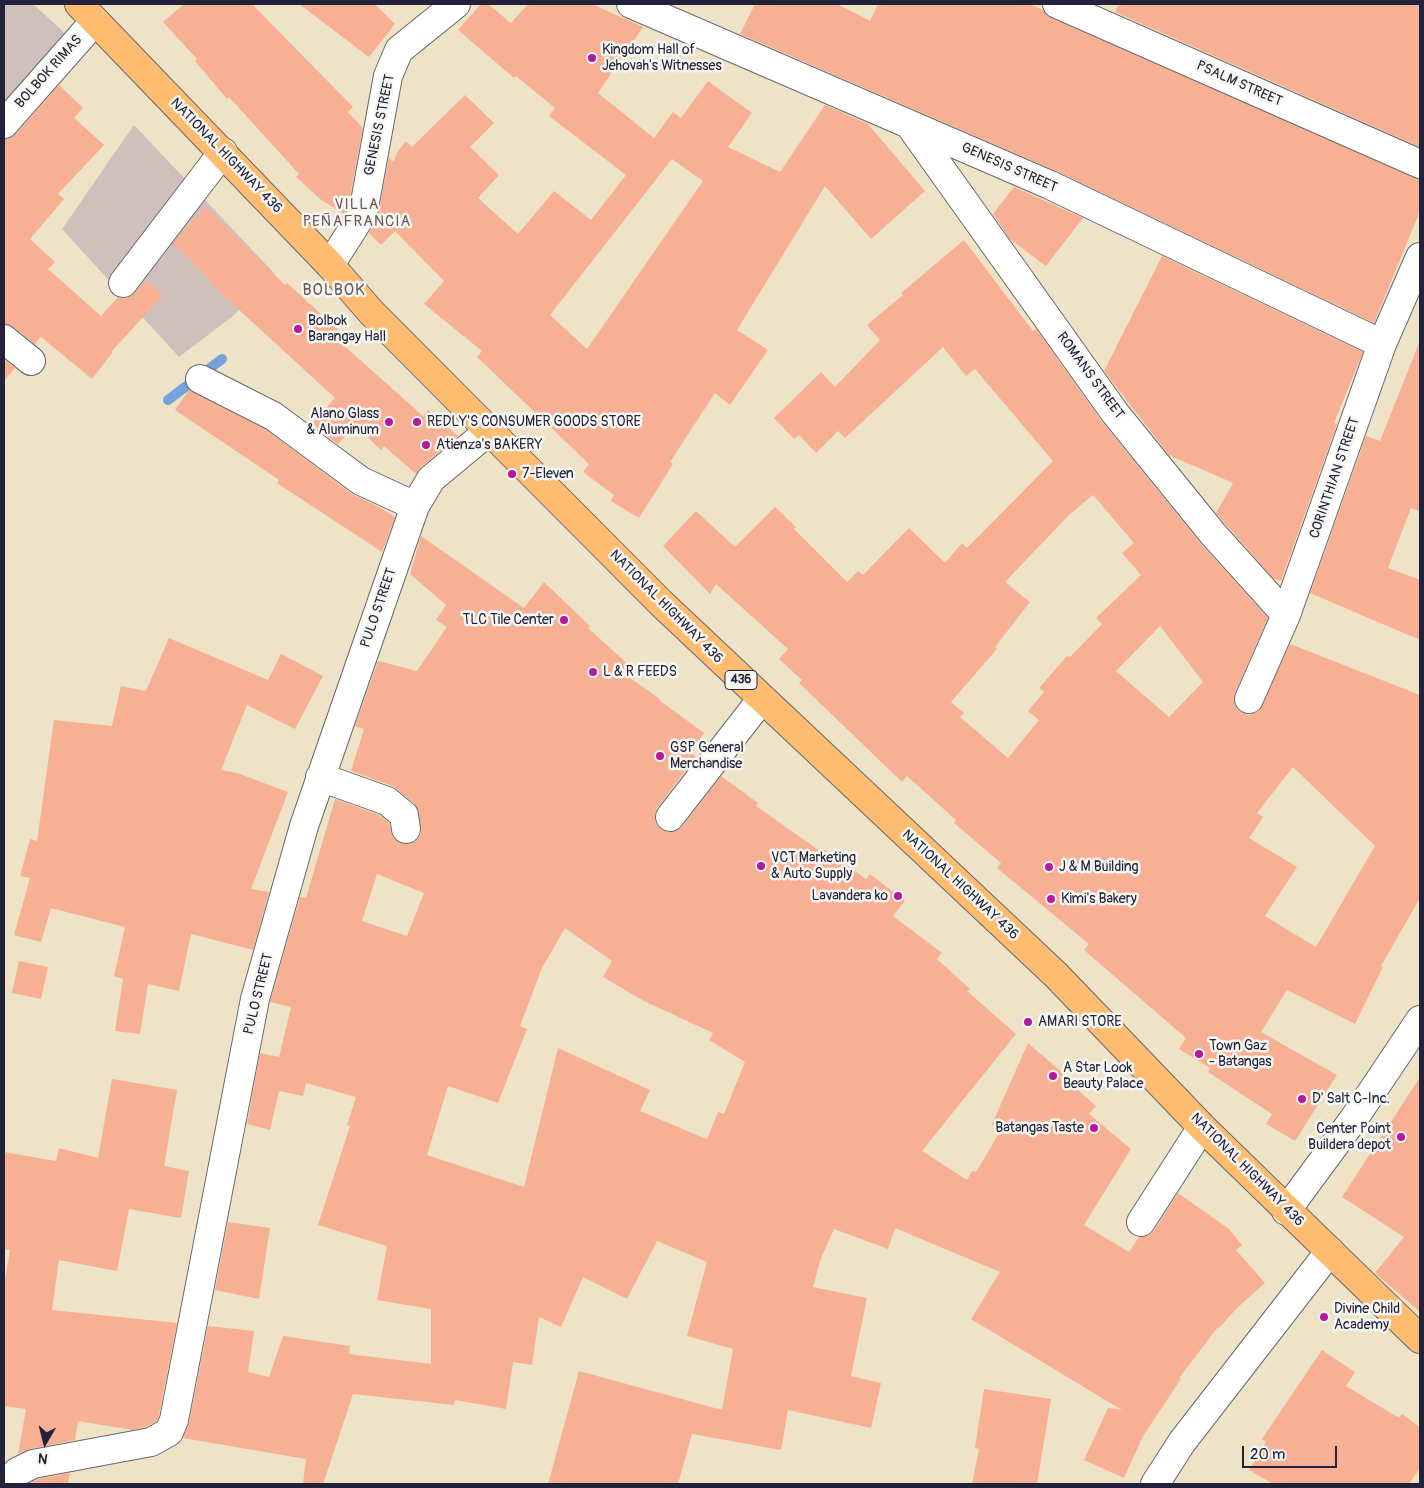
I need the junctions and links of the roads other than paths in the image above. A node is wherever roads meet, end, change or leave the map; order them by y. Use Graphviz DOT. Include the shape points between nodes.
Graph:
graph roads {
  1 [pos="456,4"];
  2 [pos="636,4"];
  3 [pos="1057,4"];
  4 [pos="87,12"];
  5 [pos="4,124"];
  6 [pos="910,124"];
  7 [pos="223,152"];
  8 [pos="1420,164"];
  9 [pos="1420,257"];
  10 [pos="330,265"];
  11 [pos="123,283"];
  12 [pos="4,339"];
  13 [pos="1382,344"];
  14 [pos="31,361"];
  15 [pos="200,380"];
  16 [pos="490,430"];
  17 [pos="415,506"];
  18 [pos="1286,615"];
  19 [pos="1249,699"];
  20 [pos="761,700"];
  21 [pos="320,777"];
  22 [pos="670,816"];
  23 [pos="406,829"];
  24 [pos="1420,1020"];
  25 [pos="1202,1127"];
  26 [pos="1286,1211"];
  27 [pos="1140,1222"];
  28 [pos="1330,1251"];
  29 [pos="1420,1339"];
  30 [pos="8,1484"];
  31 [pos="1155,1484"];
  1 -- 10 [label="street, GENESIS STREET" via="399,50 388,76 363,213"];
  2 -- 6 [label="street, GENESIS STREET"];
  3 -- 8 [label="street, PSALM STREET"];
  4 -- 5 [label="street, BOLBOK RIMAS"];
  4 -- 7 [label="main road, NATIONAL HIGHWAY 436 / 436"];
  6 -- 13 [label="street, GENESIS STREET" via="1050,185"];
  6 -- 18 [label="street, ROMANS STREET" via="1116,413 1213,534"];
  7 -- 10 [label="main road, NATIONAL HIGHWAY 436 / 436"];
  7 -- 11 [label="street"];
  9 -- 13 [label="street, CORINTHIAN STREET"];
  10 -- 16 [label="main road, NATIONAL HIGHWAY 436 / 436" via="371,312"];
  12 -- 14 [label="street"];
  13 -- 18 [label="street, CORINTHIAN STREET"];
  15 -- 17 [label="street" via="273,416 361,481"];
  16 -- 17 [label="street, PULO STREET" via="431,479"];
  16 -- 20 [label="main road, NATIONAL HIGHWAY 436 / 436"];
  17 -- 21 [label="street, PULO STREET"];
  18 -- 19 [label="street, CORINTHIAN STREET"];
  20 -- 22 [label="street"];
  20 -- 25 [label="main road, NATIONAL HIGHWAY 436 / 436" via="1056,975"];
  21 -- 23 [label="street" via="387,801 404,815"];
  21 -- 30 [label="street, PULO STREET" via="256,1000 174,1420 169,1432 161,1438 33,1464 17,1472"];
  24 -- 26 [label="street" via="1353,1120"];
  25 -- 26 [label="main road, NATIONAL HIGHWAY 436 / 436"];
  25 -- 27 [label="street"];
  26 -- 28 [label="main road, NATIONAL HIGHWAY 436 / 436"];
  28 -- 29 [label="main road, NATIONAL HIGHWAY 436 / 436"];
  28 -- 31 [label="street" via="1182,1442"];
}
